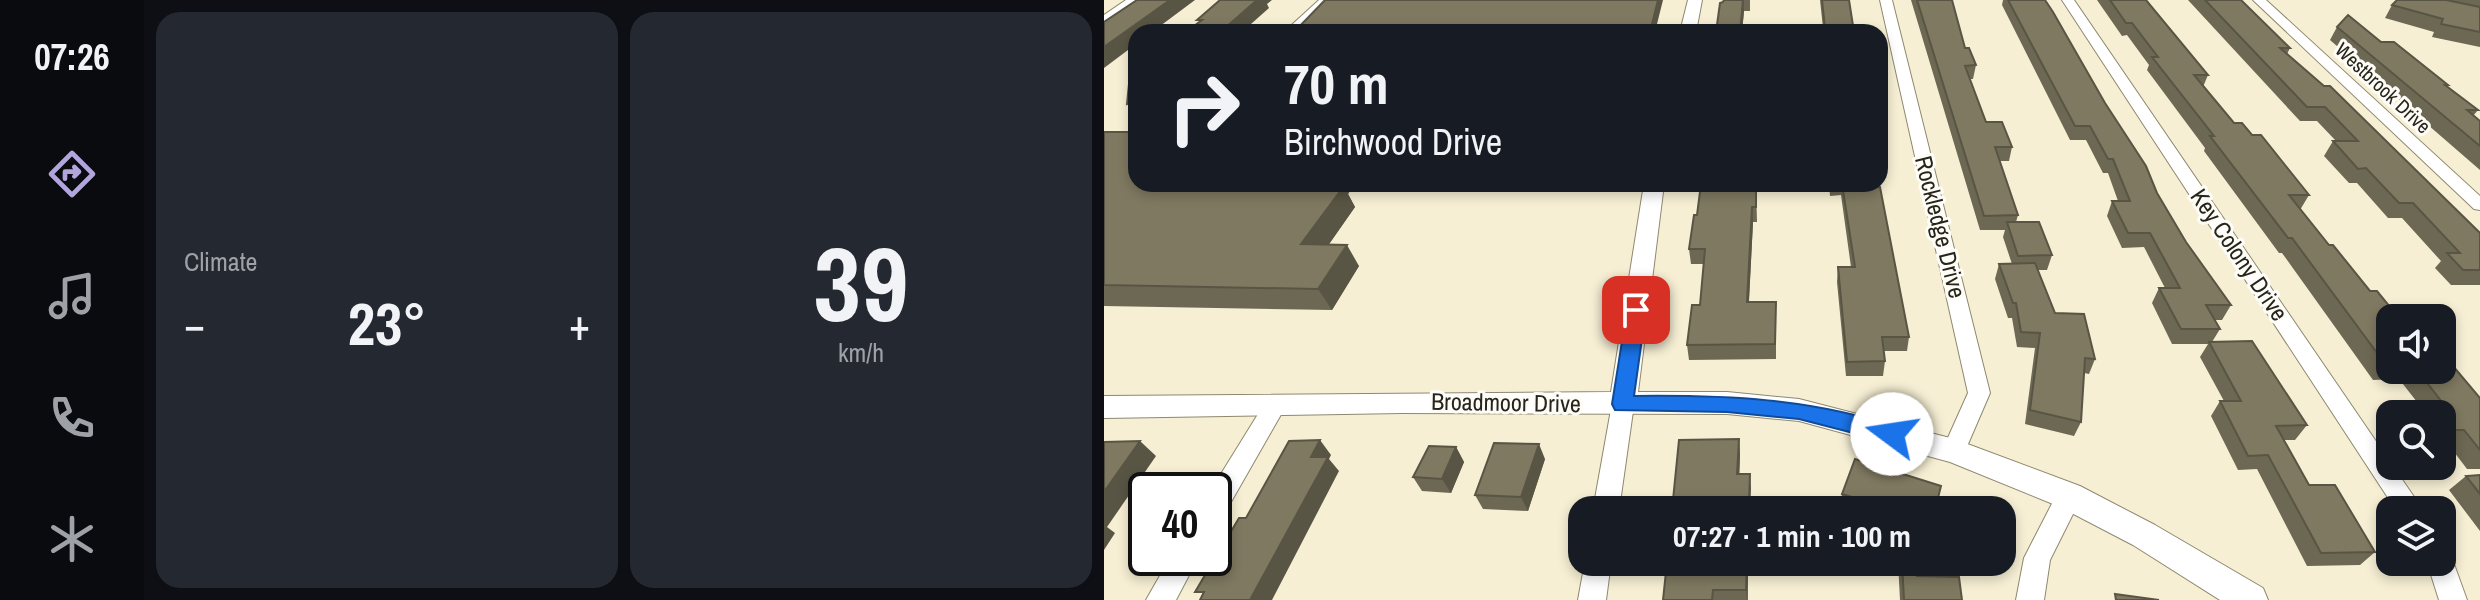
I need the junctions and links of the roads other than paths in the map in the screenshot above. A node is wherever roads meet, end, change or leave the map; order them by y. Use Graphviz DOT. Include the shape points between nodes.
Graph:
graph roads {
  1 [pos="1134,0"];
  2 [pos="1326,0"];
  3 [pos="1695,0"];
  4 [pos="1886,0"];
  5 [pos="2068,0"];
  6 [pos="2259,0"];
  7 [pos="1104,21"];
  8 [pos="1299,24"];
  9 [pos="1690,24"];
  10 [pos="1653,192"];
  11 [pos="2480,205"];
  12 [pos="1276,404"];
  13 [pos="1623,404"];
  14 [pos="1104,407"];
  15 [pos="1954,451"];
  16 [pos="1232,478"];
  17 [pos="1608,496"];
  18 [pos="2069,496"];
  19 [pos="2401,496"];
  20 [pos="1174,576"];
  21 [pos="1596,576"];
  22 [pos="2445,576"];
  23 [pos="1160,600"];
  24 [pos="1592,600"];
  25 [pos="2030,600"];
  26 [pos="2251,600"];
  27 [pos="2453,600"];
  1 -- 7 [label="street"];
  2 -- 8 [label="street"];
  3 -- 9 [label="street"];
  4 -- 15 [label="street, Rockledge Drive" via="1979,393"];
  5 -- 19 [label="street, Key Colony Drive"];
  6 -- 11 [label="street, Westbrook Drive"];
  10 -- 13 [label="street"];
  12 -- 13 [label="street, Broadmoor Drive"];
  12 -- 14 [label="street, Broadmoor Drive"];
  12 -- 16 [label="street"];
  13 -- 15 [label="street, Broadmoor Drive" via="1727,403 1799,410"];
  13 -- 17 [label="street"];
  15 -- 18 [label="street, Broadmoor Drive"];
  18 -- 25 [label="street" via="2037,558"];
  18 -- 26 [label="street, Broadmoor Drive"];
  20 -- 23 [label="street"];
  21 -- 24 [label="street"];
  22 -- 27 [label="street"];
}
